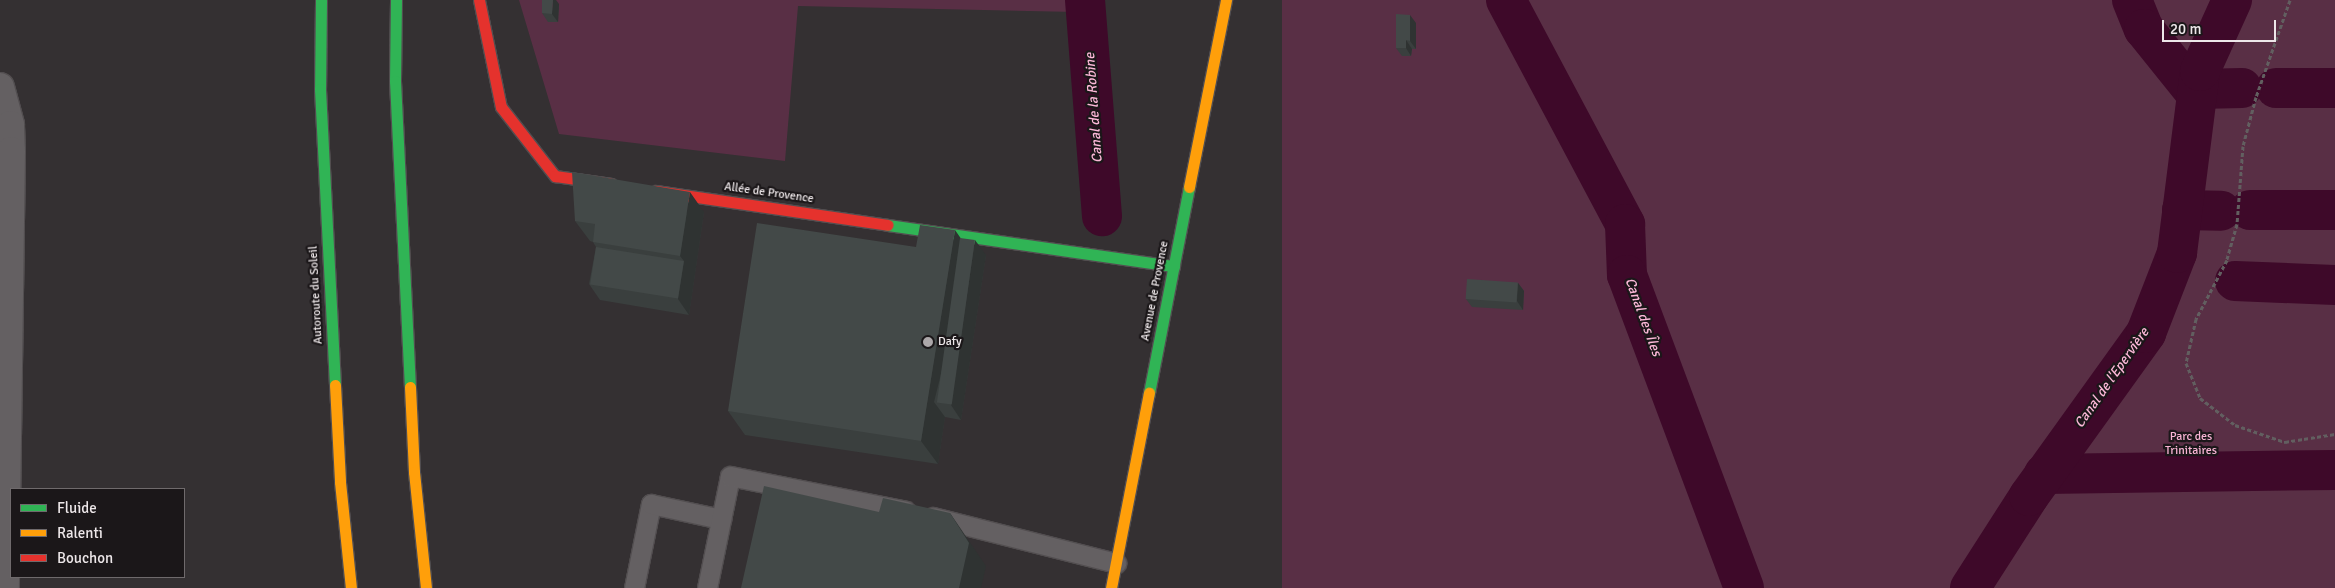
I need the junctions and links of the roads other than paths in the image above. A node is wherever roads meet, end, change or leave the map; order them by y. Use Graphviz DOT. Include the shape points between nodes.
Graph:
graph roads {
  1 [pos="321,0"];
  2 [pos="396,0"];
  3 [pos="478,0"];
  4 [pos="1226,0"];
  5 [pos="0,87"];
  6 [pos="623,186"];
  7 [pos="643,189"];
  8 [pos="1174,266"];
  9 [pos="721,519"];
  10 [pos="1116,563"];
  11 [pos="5,588"];
  12 [pos="351,588"];
  13 [pos="426,588"];
  14 [pos="634,588"];
  15 [pos="707,588"];
  16 [pos="1111,588"];
  1 -- 12 [label="main road, Autoroute du Soleil" via="320,89 340,482"];
  2 -- 13 [label="main road" via="395,81 414,472"];
  3 -- 6 [label="main road" via="502,107 555,176"];
  4 -- 8 [label="main road, Avenue de Provence"];
  5 -- 11 [label="street" via="10,125 11,152"];
  7 -- 8 [label="main road, Allée de Provence"];
  8 -- 10 [label="main road, Avenue de Provence"];
  9 -- 10 [label="lane" via="730,476 930,516"];
  9 -- 14 [label="lane" via="651,504"];
  9 -- 15 [label="lane"];
  10 -- 16 [label="main road, Avenue de Provence"];
}
